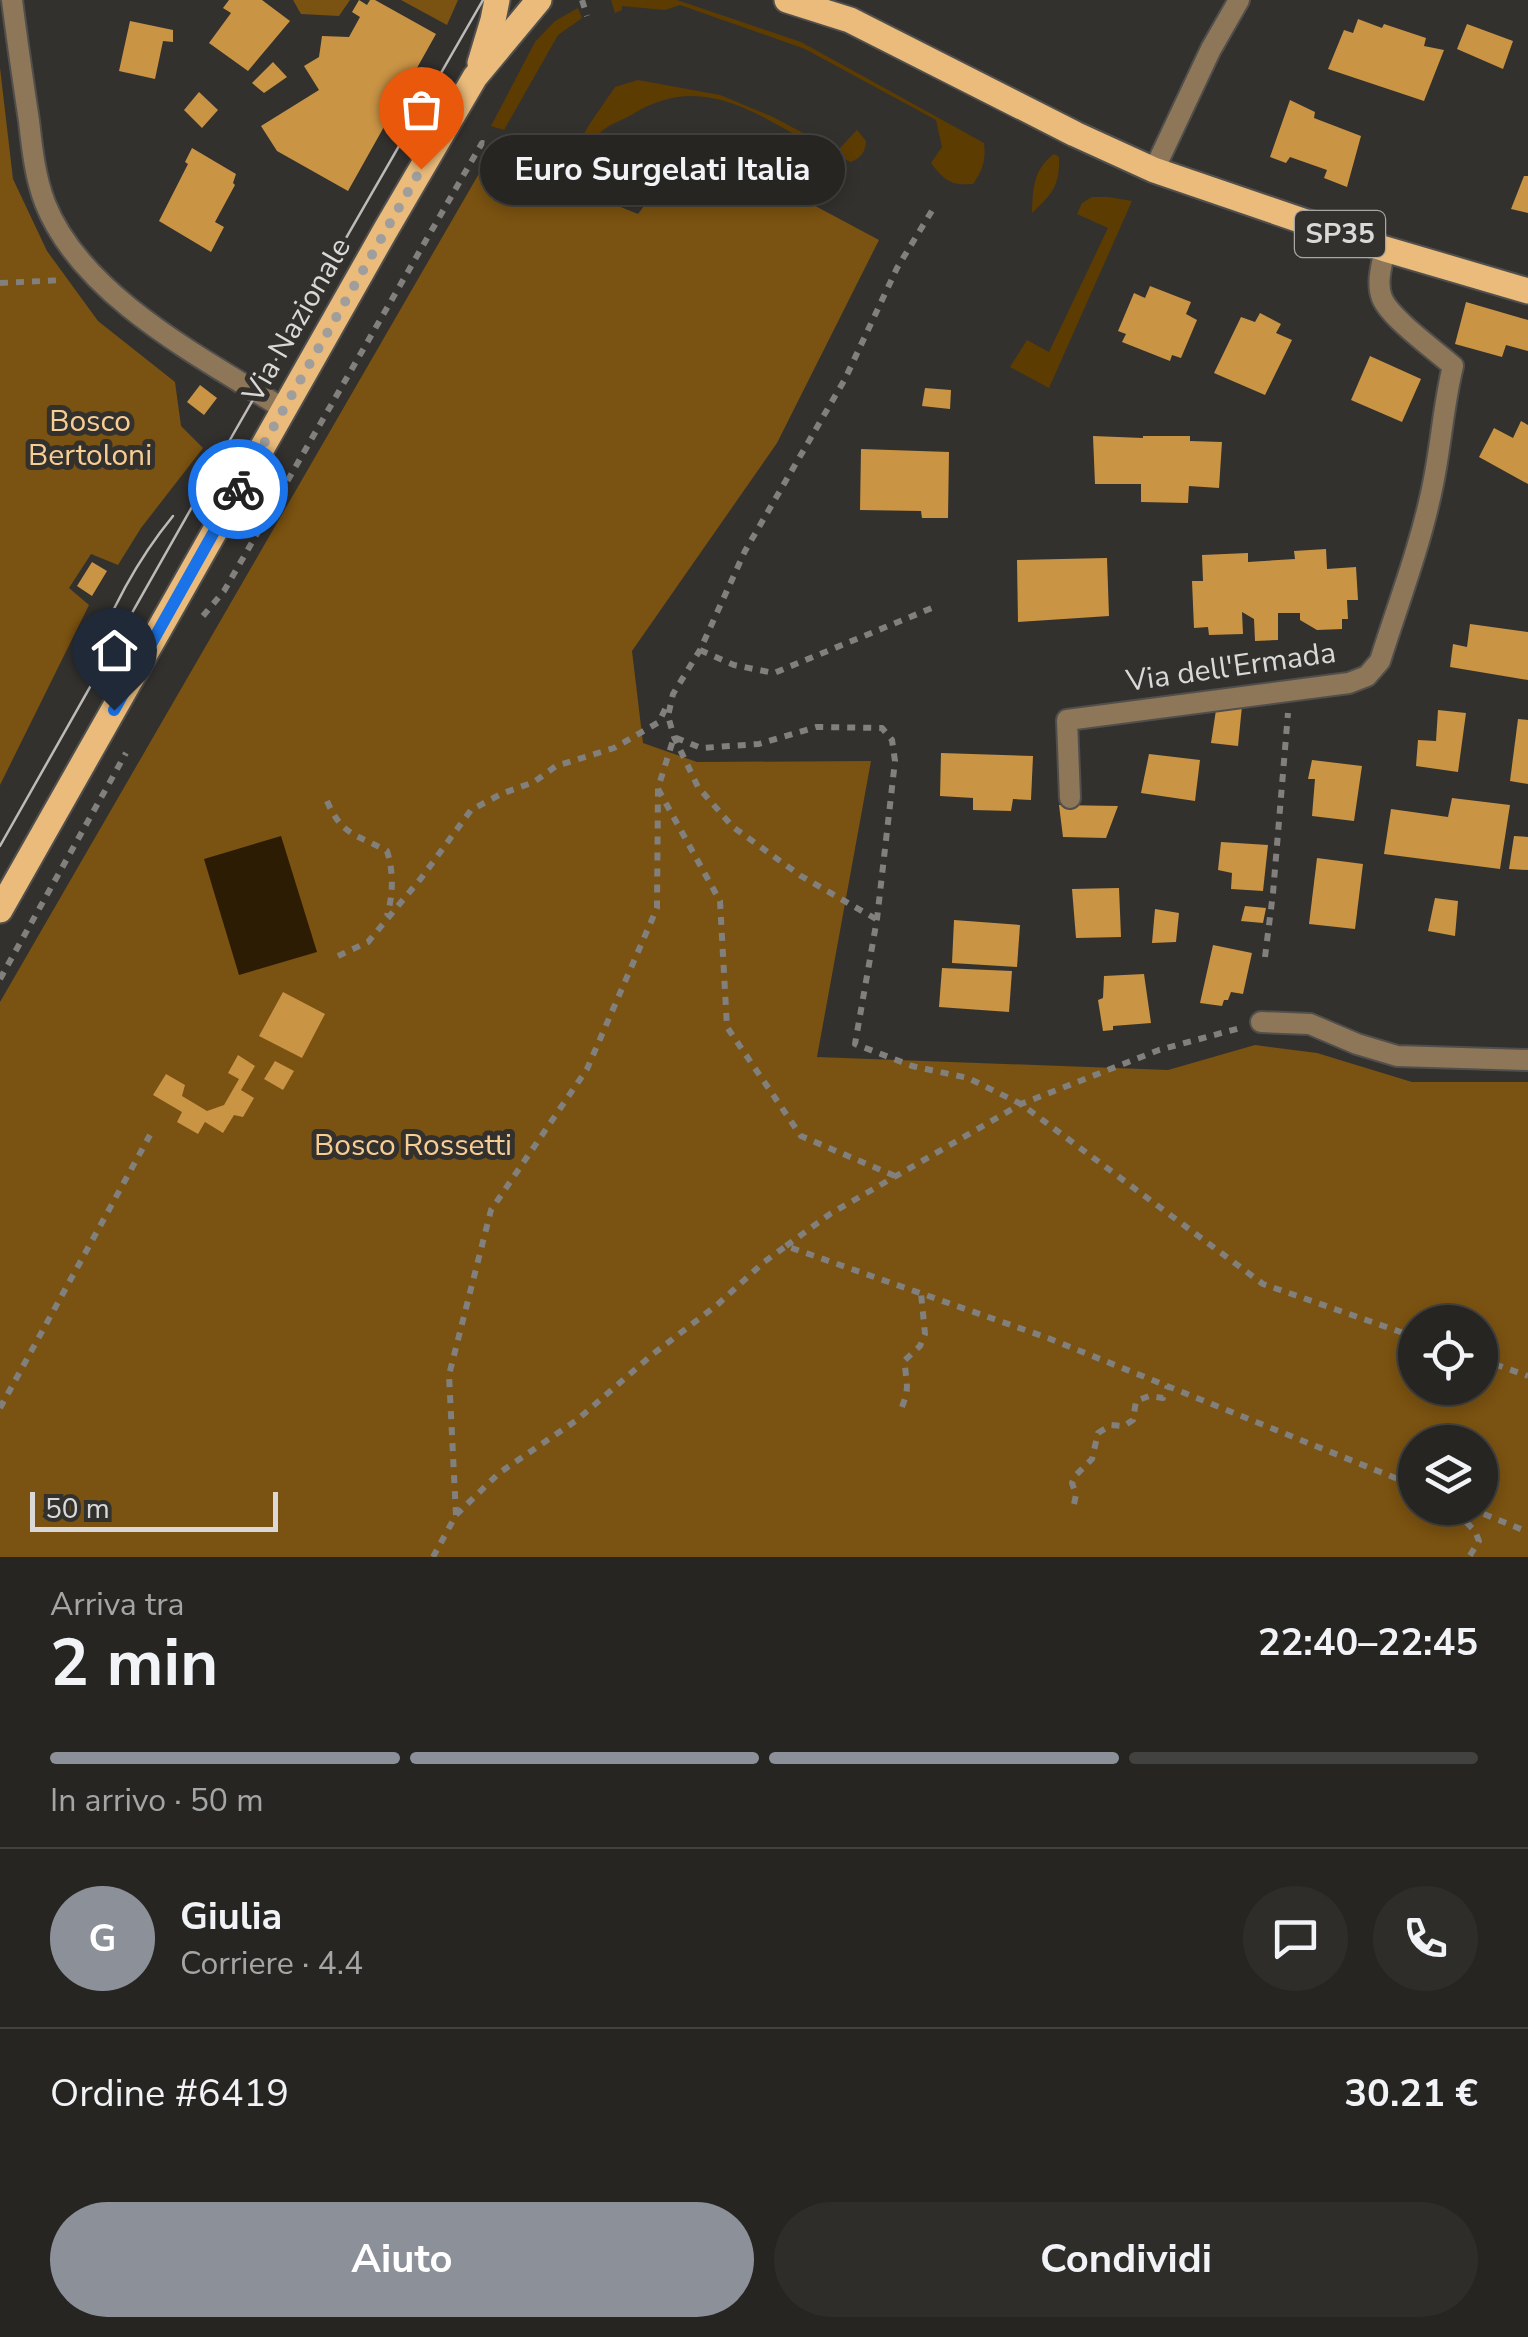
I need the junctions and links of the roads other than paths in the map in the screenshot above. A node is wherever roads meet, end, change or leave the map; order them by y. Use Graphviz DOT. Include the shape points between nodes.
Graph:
graph roads {
  1 [pos="12,0"];
  2 [pos="497,0"];
  3 [pos="539,0"];
  4 [pos="787,0"];
  5 [pos="825,0"];
  6 [pos="1239,0"];
  7 [pos="850,20"];
  8 [pos="476,77"];
  9 [pos="1154,170"];
  10 [pos="1385,249"];
  11 [pos="1528,291"];
  12 [pos="284,409"];
  13 [pos="1070,798"];
  14 [pos="0,910"];
  15 [pos="1261,1022"];
  16 [pos="1528,1060"];
  1 -- 12 [label="street" via="35,164 45,204 68,243 117,298"];
  2 -- 8 [label="main road, Via Nazionale"];
  3 -- 8 [label="main road, Via Nazionale"];
  4 -- 7 [label="main road, SP35"];
  5 -- 7 [label="main road, SP35"];
  6 -- 9 [label="street"];
  7 -- 9 [label="main road, SP35"];
  8 -- 12 [label="main road, Via Nazionale"];
  9 -- 10 [label="main road, SP35"];
  10 -- 11 [label="main road, SP35"];
  10 -- 13 [label="street, Via dell'Ermada" via="1382,299 1453,366 1424,527 1380,660 1368,676 1348,683 1067,720"];
  12 -- 14 [label="main road, Via Nazionale"];
  15 -- 16 [label="street" via="1310,1024 1397,1056"];
}
